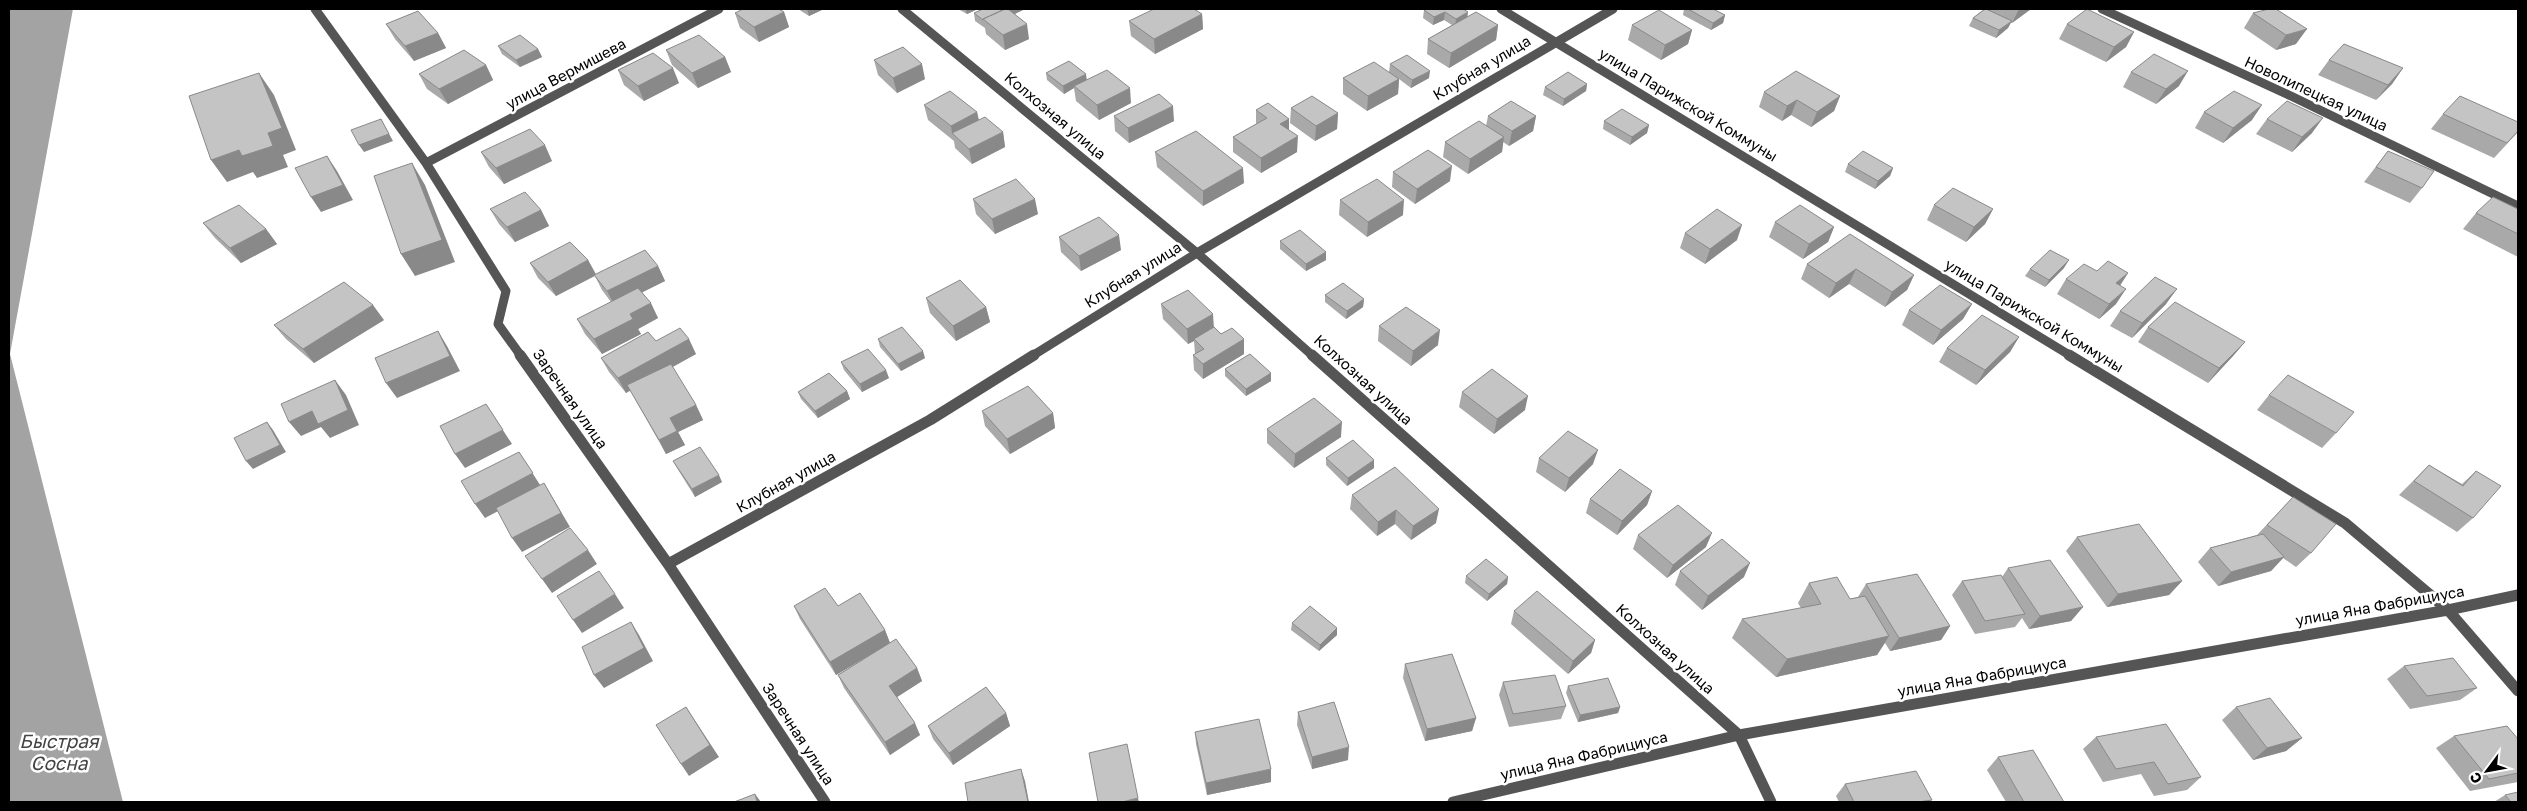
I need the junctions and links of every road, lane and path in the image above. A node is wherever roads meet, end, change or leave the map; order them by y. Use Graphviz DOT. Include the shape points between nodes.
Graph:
graph roads {
  1 [pos="315,9"];
  2 [pos="719,9"];
  3 [pos="902,9"];
  4 [pos="1501,9"];
  5 [pos="1613,9"];
  6 [pos="2102,9"];
  7 [pos="1555,42"];
  8 [pos="426,164"];
  9 [pos="2518,206"];
  10 [pos="1197,253"];
  11 [pos="668,564"];
  12 [pos="2518,595"];
  13 [pos="2448,610"];
  14 [pos="2518,691"];
  15 [pos="1739,735"];
  16 [pos="825,802"];
  17 [pos="1453,802"];
  18 [pos="1771,802"];
  1 -- 8 [label="street, Заречная улица"];
  2 -- 8 [label="street, улица Вермишева"];
  3 -- 10 [label="street, Колхозная улица"];
  4 -- 7 [label="street, улица Парижской Коммуны"];
  5 -- 7 [label="street, Клубная улица"];
  6 -- 9 [label="street, Новолипецкая улица"];
  7 -- 10 [label="street, Клубная улица"];
  7 -- 13 [label="street, улица Парижской Коммуны" via="2345,523"];
  8 -- 11 [label="street, Заречная улица" via="506,291 498,324"];
  10 -- 11 [label="street, Клубная улица" via="930,420"];
  10 -- 15 [label="street, Колхозная улица"];
  11 -- 16 [label="street, Заречная улица"];
  12 -- 13 [label="street, улица Яна Фабрициуса"];
  13 -- 14 [label="street, улица Парижской Коммуны"];
  13 -- 15 [label="street, улица Яна Фабрициуса"];
  15 -- 17 [label="street, улица Яна Фабрициуса"];
  15 -- 18 [label="street, Колхозная улица"];
}
